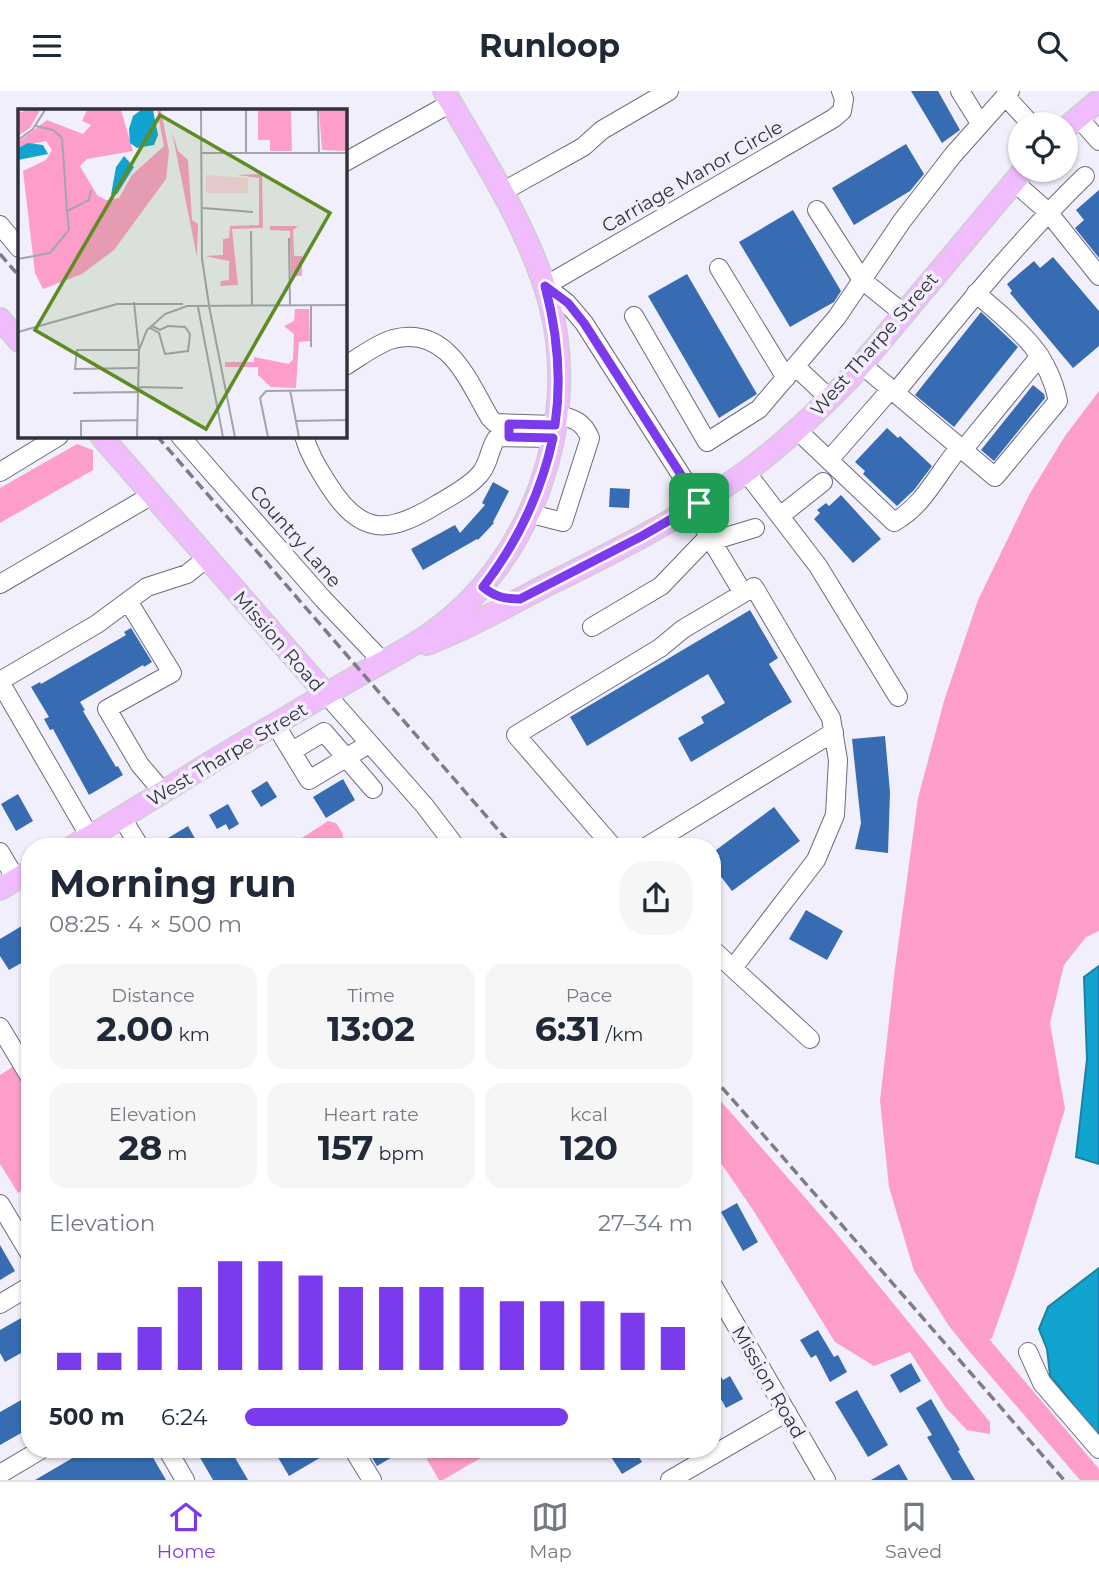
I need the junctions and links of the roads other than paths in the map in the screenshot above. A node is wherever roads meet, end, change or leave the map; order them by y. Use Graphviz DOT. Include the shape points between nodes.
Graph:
graph roads {
  1 [pos="669,91"];
  2 [pos="841,91"];
  3 [pos="960,91"];
  4 [pos="1007,94"];
  5 [pos="447,97"];
  6 [pos="1099,100"];
  7 [pos="1021,112"];
  8 [pos="1078,118"];
  9 [pos="980,123"];
  10 [pos="1078,127"];
  11 [pos="1099,141"];
  12 [pos="346,161"];
  13 [pos="1085,176"];
  14 [pos="1014,182"];
  15 [pos="1024,182"];
  16 [pos="502,193"];
  17 [pos="817,210"];
  18 [pos="1048,212"];
  19 [pos="0,225"];
  20 [pos="18,247"];
  21 [pos="719,268"];
  22 [pos="1099,276"];
  23 [pos="862,280"];
  24 [pos="545,286"];
  25 [pos="976,293"];
  26 [pos="903,313"];
  27 [pos="634,316"];
  28 [pos="0,319"];
  29 [pos="18,340"];
  30 [pos="1040,356"];
  31 [pos="861,364"];
  32 [pos="346,365"];
  33 [pos="791,372"];
  34 [pos="893,391"];
  35 [pos="830,399"];
  36 [pos="555,426"];
  37 [pos="797,430"];
  38 [pos="509,431"];
  39 [pos="57,437"];
  40 [pos="102,437"];
  41 [pos="181,437"];
  42 [pos="304,437"];
  43 [pos="961,448"];
  44 [pos="829,460"];
  45 [pos="0,472"];
  46 [pos="746,472"];
  47 [pos="823,482"];
  48 [pos="152,495"];
  49 [pos="696,505"];
  50 [pos="528,513"];
  51 [pos="780,516"];
  52 [pos="755,528"];
  53 [pos="710,539"];
  54 [pos="207,558"];
  55 [pos="0,584"];
  56 [pos="483,587"];
  57 [pos="743,593"];
  58 [pos="520,599"];
  59 [pos="128,601"];
  60 [pos="592,627"];
  61 [pos="383,662"];
  62 [pos="0,682"];
  63 [pos="326,694"];
  64 [pos="898,697"];
  65 [pos="275,724"];
  66 [pos="834,732"];
  67 [pos="369,744"];
  68 [pos="292,751"];
  69 [pos="346,758"];
  70 [pos="373,789"];
  71 [pos="163,792"];
  72 [pos="122,818"];
  73 [pos="79,838"];
  74 [pos="88,838"];
  75 [pos="134,838"];
  76 [pos="449,838"];
  77 [pos="605,838"];
  78 [pos="661,838"];
  79 [pos="0,852"];
  80 [pos="15,880"];
  81 [pos="721,957"];
  82 [pos="733,968"];
  83 [pos="0,1027"];
  84 [pos="810,1039"];
  85 [pos="21,1062"];
  86 [pos="0,1204"];
  87 [pos="21,1239"];
  88 [pos="21,1291"];
  89 [pos="721,1299"];
  90 [pos="0,1304"];
  91 [pos="1028,1352"];
  92 [pos="787,1412"];
  93 [pos="1099,1449"];
  94 [pos="721,1450"];
  95 [pos="26,1458"];
  96 [pos="172,1458"];
  97 [pos="359,1458"];
  98 [pos="708,1458"];
  99 [pos="0,1473"];
  100 [pos="185,1480"];
  101 [pos="372,1480"];
  102 [pos="670,1480"];
  103 [pos="826,1480"];
  1 -- 16 [label="street"];
  2 -- 24 [label="street, Carriage Manor Circle" via="842,111 834,118"];
  3 -- 9 [label="street"];
  4 -- 7 [label="street"];
  4 -- 9 [label="street"];
  5 -- 12 [label="street"];
  5 -- 16 [label="main road"];
  6 -- 8 [label="main road"];
  9 -- 23 [label="street"];
  10 -- 11 [label="street"];
  13 -- 18 [label="street"];
  14 -- 26 [label="main road, West Tharpe Street"];
  15 -- 18 [label="street"];
  16 -- 24 [label="main road"];
  17 -- 23 [label="street"];
  18 -- 22 [label="street"];
  18 -- 25 [label="street"];
  19 -- 20 [label="street"];
  21 -- 33 [label="street"];
  23 -- 26 [label="street"];
  23 -- 33 [label="street"];
  24 -- 36 [label="main road" via="556,335"];
  24 -- 49 [label="street" via="584,323"];
  25 -- 30 [label="street"];
  25 -- 34 [label="street"];
  26 -- 31 [label="main road, West Tharpe Street"];
  27 -- 33 [label="street" via="707,442 759,409"];
  28 -- 29 [label="main road"];
  30 -- 43 [label="street"];
  30 -- 43 [label="street" via="1054,381 1058,401 995,477"];
  31 -- 34 [label="street"];
  31 -- 35 [label="main road, West Tharpe Street"];
  32 -- 38 [label="street" via="393,339 429,341 457,362 490,418"];
  33 -- 35 [label="street"];
  34 -- 43 [label="street"];
  34 -- 44 [label="street"];
  35 -- 37 [label="main road, West Tharpe Street"];
  36 -- 38 [label="street"];
  36 -- 50 [label="main road" via="547,467"];
  36 -- 50 [label="street" via="578,420 590,438 563,522"];
  37 -- 44 [label="street"];
  37 -- 46 [label="main road, West Tharpe Street"];
  38 -- 42 [label="street" via="496,439 485,468 468,485 407,521 382,525 359,520 340,504 311,458"];
  39 -- 45 [label="street"];
  40 -- 48 [label="main road, Mission Road"];
  41 -- 61 [label="street, Country Lane"];
  43 -- 44 [label="street" via="906,516 894,522"];
  46 -- 49 [label="main road, West Tharpe Street"];
  46 -- 51 [label="street"];
  47 -- 51 [label="street"];
  48 -- 54 [label="main road, Mission Road"];
  48 -- 55 [label="street"];
  49 -- 53 [label="street"];
  49 -- 58 [label="main road, West Tharpe Street"];
  50 -- 56 [label="main road"];
  51 -- 64 [label="street" via="818,566"];
  52 -- 53 [label="street"];
  53 -- 57 [label="street"];
  53 -- 60 [label="street" via="661,586"];
  54 -- 59 [label="street" via="187,574 147,587"];
  54 -- 63 [label="main road, Mission Road"];
  56 -- 58 [label="main road" via="504,599"];
  56 -- 61 [label="main road" via="432,632"];
  57 -- 66 [label="street" via="754,587 831,718"];
  57 -- 77 [label="street" via="683,629 660,649 516,734"];
  58 -- 61 [label="main road, West Tharpe Street" via="453,634"];
  59 -- 62 [label="street"];
  59 -- 71 [label="street" via="172,673 107,709 140,765"];
  61 -- 63 [label="main road, West Tharpe Street"];
  62 -- 73 [label="street"];
  63 -- 65 [label="main road, West Tharpe Street"];
  63 -- 67 [label="street, Mission Road"];
  65 -- 68 [label="street"];
  65 -- 71 [label="main road, West Tharpe Street"];
  66 -- 78 [label="street"];
  66 -- 82 [label="street" via="838,760 835,815 816,860"];
  67 -- 69 [label="street"];
  67 -- 76 [label="street, Mission Road"];
  68 -- 69 [label="street" via="324,731"];
  68 -- 69 [label="street" via="309,780"];
  69 -- 70 [label="street"];
  71 -- 72 [label="main road, West Tharpe Street"];
  72 -- 74 [label="main road, West Tharpe Street"];
  72 -- 75 [label="street"];
  79 -- 80 [label="street"];
  81 -- 82 [label="street"];
  82 -- 84 [label="street"];
  83 -- 85 [label="street"];
  86 -- 87 [label="street"];
  88 -- 90 [label="street"];
  89 -- 92 [label="street, Mission Road"];
  91 -- 93 [label="street" via="1042,1383"];
  92 -- 94 [label="street"];
  92 -- 103 [label="street, Mission Road"];
  95 -- 99 [label="street"];
  96 -- 100 [label="street"];
  97 -- 101 [label="street"];
  98 -- 102 [label="street"];
}
